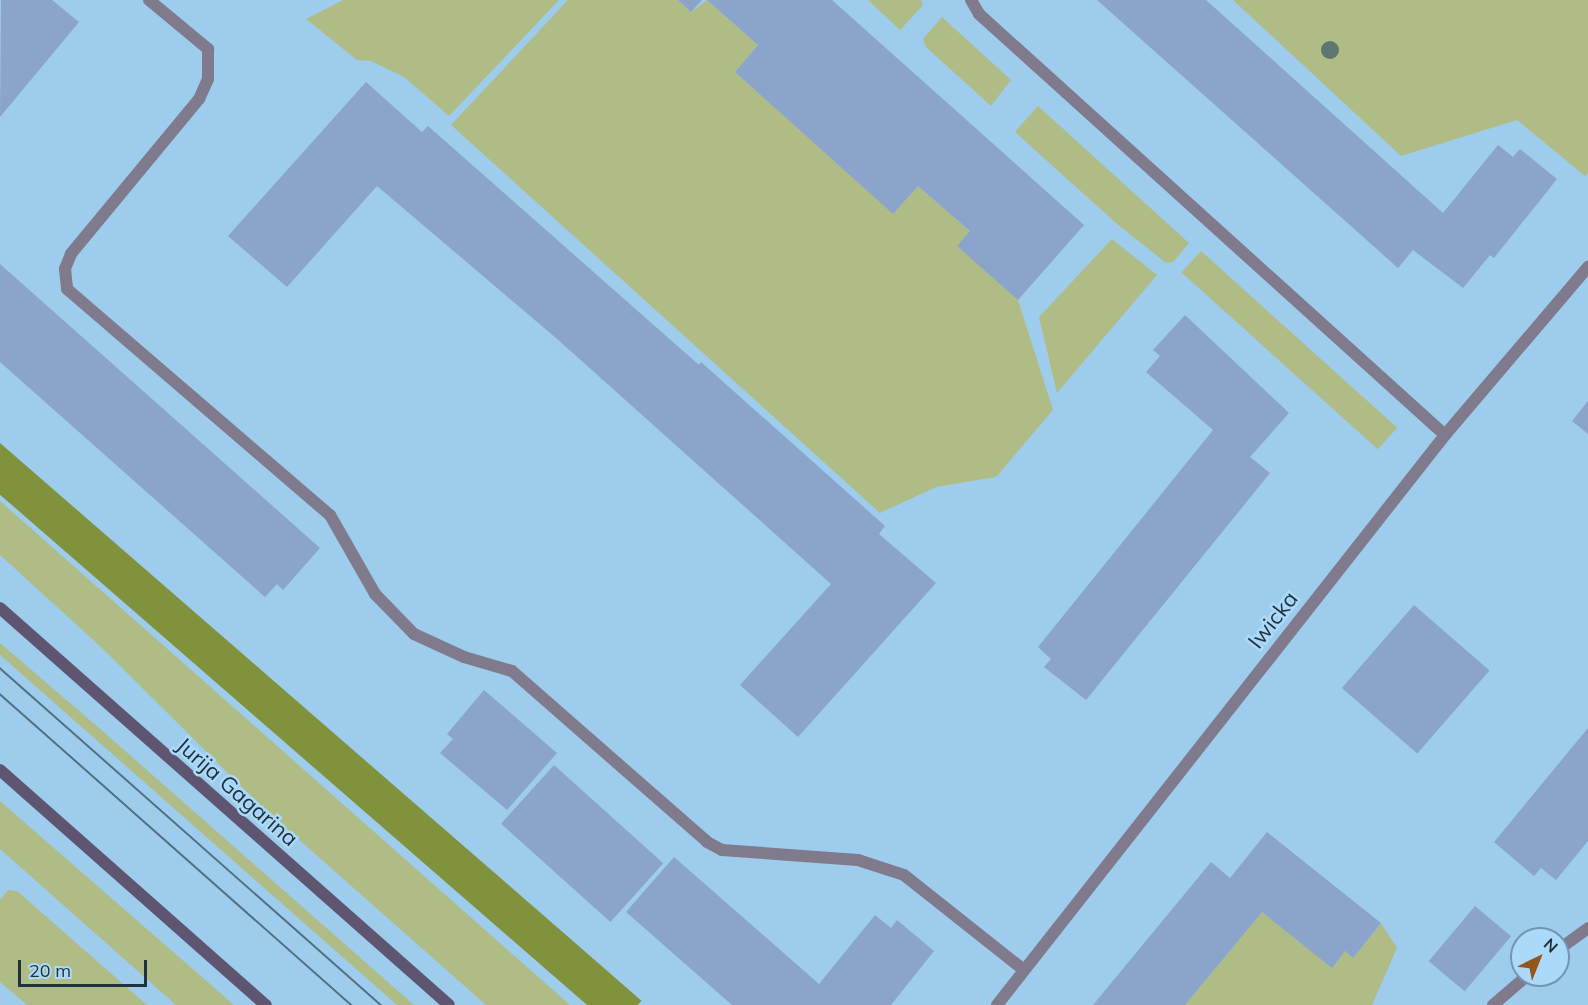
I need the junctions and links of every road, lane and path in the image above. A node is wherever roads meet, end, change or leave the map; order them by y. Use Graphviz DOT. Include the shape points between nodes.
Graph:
graph roads {
  1 [pos="149,0"];
  2 [pos="971,0"];
  3 [pos="1588,267"];
  4 [pos="1445,435"];
  5 [pos="0,608"];
  6 [pos="0,770"];
  7 [pos="1588,928"];
  8 [pos="1570,941"];
  9 [pos="1024,970"];
  10 [pos="1514,987"];
  11 [pos="266,1005"];
  12 [pos="449,1005"];
  13 [pos="997,1005"];
  14 [pos="1493,1005"];
  1 -- 9 [label="street" via="208,50 208,80 199,99 71,254 65,269 67,289 330,515 375,594 414,634 520,676 707,842 722,850 858,860 904,875"];
  2 -- 4 [label="street" via="979,14"];
  3 -- 4 [label="street, Iwicka"];
  4 -- 9 [label="street, Iwicka"];
  5 -- 12 [label="main road, Jurija Gagarina"];
  6 -- 11 [label="main road"];
  7 -- 8 [label="street"];
  9 -- 13 [label="street, Iwicka"];
  10 -- 14 [label="street"];
}
